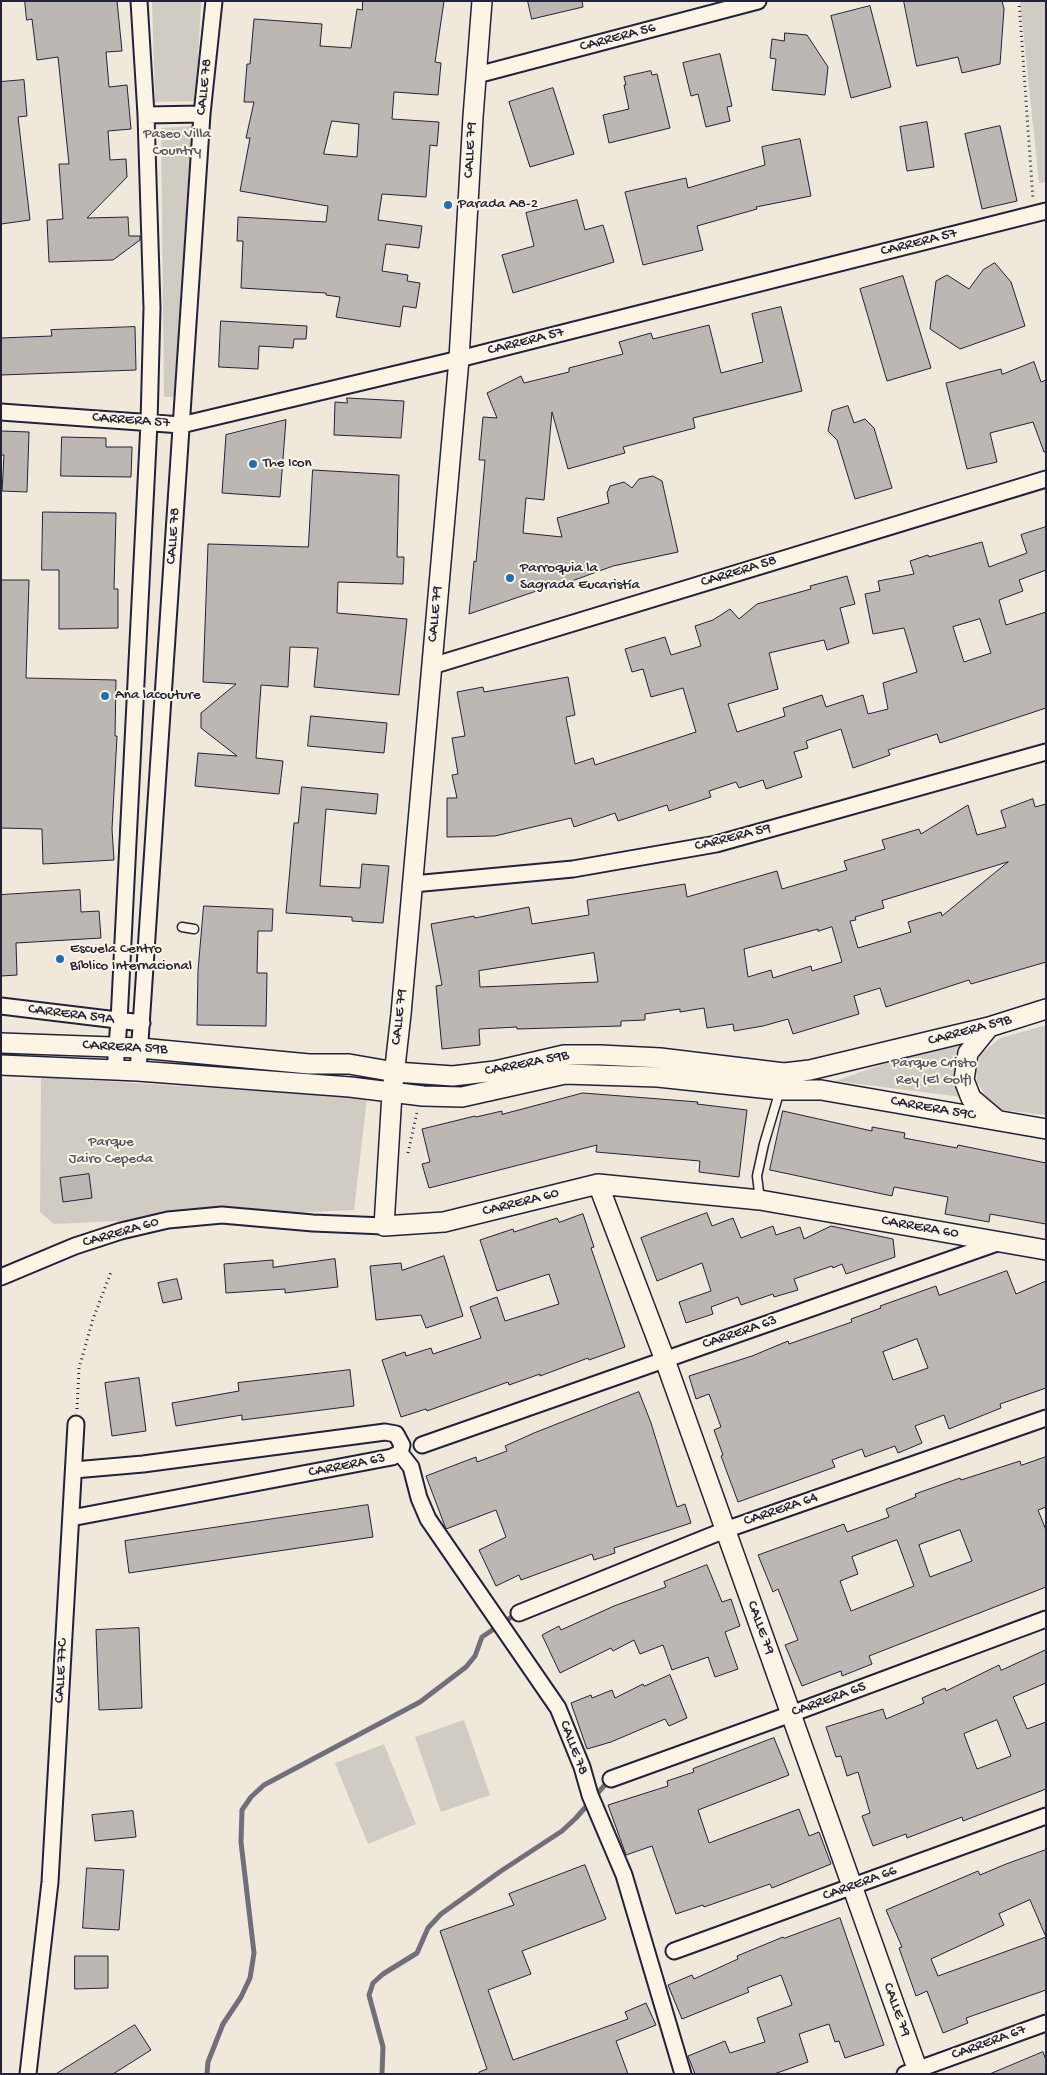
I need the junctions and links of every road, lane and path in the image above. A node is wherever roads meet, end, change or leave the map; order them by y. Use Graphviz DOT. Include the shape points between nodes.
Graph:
graph roads {
  1 [pos="139,1"];
  2 [pos="214,1"];
  3 [pos="482,1"];
  4 [pos="758,1"];
  5 [pos="1019,1"];
  6 [pos="477,75"];
  7 [pos="202,114"];
  8 [pos="146,115"];
  9 [pos="1040,213"];
  10 [pos="459,359"];
  11 [pos="1,412"];
  12 [pos="149,423"];
  13 [pos="182,425"];
  14 [pos="1046,479"];
  15 [pos="432,666"];
  16 [pos="1046,752"];
  17 [pos="413,884"];
  18 [pos="182,928"];
  19 [pos="194,929"];
  20 [pos="1,1006"];
  21 [pos="1046,1009"];
  22 [pos="119,1021"];
  23 [pos="142,1023"];
  24 [pos="989,1027"];
  25 [pos="1,1043"];
  26 [pos="116,1047"];
  27 [pos="140,1048"];
  28 [pos="660,1058"];
  29 [pos="1,1065"];
  30 [pos="114,1070"];
  31 [pos="138,1071"];
  32 [pos="395,1072"];
  33 [pos="658,1077"];
  34 [pos="780,1090"];
  35 [pos="821,1090"];
  36 [pos="392,1093"];
  37 [pos="417,1112"];
  38 [pos="997,1120"];
  39 [pos="1046,1129"];
  40 [pos="406,1161"];
  41 [pos="598,1184"];
  42 [pos="760,1200"];
  43 [pos="384,1226"];
  44 [pos="1002,1242"];
  45 [pos="1046,1250"];
  46 [pos="111,1272"];
  47 [pos="1,1277"];
  48 [pos="665,1360"];
  49 [pos="1046,1418"];
  50 [pos="76,1424"];
  51 [pos="422,1445"];
  52 [pos="400,1453"];
  53 [pos="74,1470"];
  54 [pos="71,1518"];
  55 [pos="725,1530"];
  56 [pos="519,1613"];
  57 [pos="1046,1620"];
  58 [pos="791,1714"];
  59 [pos="611,1778"];
  60 [pos="1046,1816"];
  61 [pos="852,1886"];
  62 [pos="674,1951"];
  63 [pos="1046,2023"];
  64 [pos="914,2072"];
  65 [pos="28,2074"];
  66 [pos="683,2074"];
  1 -- 8 [label="street, CALLE 78"];
  2 -- 7 [label="street, CALLE 78"];
  3 -- 6 [label="street, CALLE 79"];
  4 -- 6 [label="street, CARRERA 56"];
  5 -- 9 [label="path"];
  6 -- 10 [label="street, CALLE 79"];
  7 -- 8 [label="street"];
  7 -- 13 [label="street, CALLE 78"];
  8 -- 12 [label="street, CALLE 78" via="152,308"];
  9 -- 10 [label="street, CARRERA 57"];
  10 -- 13 [label="street, CARRERA 57"];
  10 -- 15 [label="street, CALLE 79"];
  11 -- 12 [label="street, CARRERA 57"];
  12 -- 13 [label="street, CARRERA 57"];
  12 -- 22 [label="street, CALLE 78"];
  13 -- 23 [label="street, CALLE 78"];
  14 -- 15 [label="street, CARRERA 58"];
  15 -- 17 [label="street, CALLE 79"];
  16 -- 17 [label="street, CARRERA 59" via="716,844 573,869"];
  17 -- 32 [label="street, CALLE 79"];
  18 -- 19 [label="lane"];
  20 -- 22 [label="street, CARRERA 59A"];
  21 -- 24 [label="street, CARRERA 59B"];
  22 -- 23 [label="street, CARRERA 59A"];
  22 -- 26 [label="street, CALLE 78"];
  23 -- 27 [label="street, CALLE 78"];
  24 -- 28 [label="street, CARRERA 59B" via="810,1070 784,1073"];
  24 -- 38 [label="street" via="968,1053 964,1080 971,1098"];
  25 -- 26 [label="street, CARRERA 59B"];
  26 -- 27 [label="street, CARRERA 59B"];
  26 -- 30 [label="street, CALLE 78"];
  27 -- 31 [label="street, CALLE 78"];
  27 -- 32 [label="street, CARRERA 59B" via="309,1064 349,1064"];
  28 -- 32 [label="street, CARRERA 59B" via="564,1055 495,1071 453,1076"];
  28 -- 33 [label="street"];
  29 -- 30 [label="street, CARRERA 59B"];
  30 -- 31 [label="street, CARRERA 59B"];
  31 -- 36 [label="street, CARRERA 59B"];
  32 -- 36 [label="street, CALLE 79"];
  33 -- 34 [label="street, CARRERA 59B"];
  33 -- 36 [label="street, CARRERA 59B" via="565,1074 462,1097"];
  34 -- 35 [label="street, CARRERA 59B"];
  34 -- 42 [label="lane" via="757,1176"];
  35 -- 38 [label="street, CARRERA 59C"];
  36 -- 43 [label="street, CALLE 79"];
  37 -- 40 [label="path"];
  38 -- 39 [label="street, CARRERA 59C"];
  41 -- 42 [label="street, CARRERA 60"];
  41 -- 43 [label="street, CARRERA 60" via="444,1222"];
  41 -- 48 [label="street, CALLE 79"];
  42 -- 44 [label="street, CARRERA 60"];
  43 -- 47 [label="street, CARRERA 60" via="222,1215 168,1220 75,1246"];
  44 -- 45 [label="street, CARRERA 60"];
  44 -- 48 [label="street, CARRERA 63"];
  46 -- 50 [label="path" via="79,1368"];
  48 -- 51 [label="street, CARRERA 63"];
  48 -- 55 [label="street, CALLE 79"];
  49 -- 55 [label="street, CARRERA 64"];
  50 -- 53 [label="street, CALLE 77C"];
  52 -- 53 [label="street, CARRERA 63" via="399,1437 386,1432"];
  52 -- 54 [label="street, CARRERA 63"];
  52 -- 66 [label="street, CALLE 78" via="411,1467 428,1519 558,1708 590,1796 624,1875"];
  53 -- 54 [label="street, CALLE 77C"];
  54 -- 65 [label="street, CALLE 77C" via="50,1882"];
  55 -- 56 [label="street, CARRERA 64"];
  55 -- 58 [label="street, CALLE 79"];
  57 -- 58 [label="street, CARRERA 65"];
  58 -- 59 [label="street, CARRERA 65"];
  58 -- 61 [label="street, CALLE 79"];
  60 -- 61 [label="street, CARRERA 66"];
  61 -- 62 [label="street, CARRERA 66"];
  61 -- 64 [label="street, CALLE 79"];
  63 -- 64 [label="street, CARRERA 67"];
}
